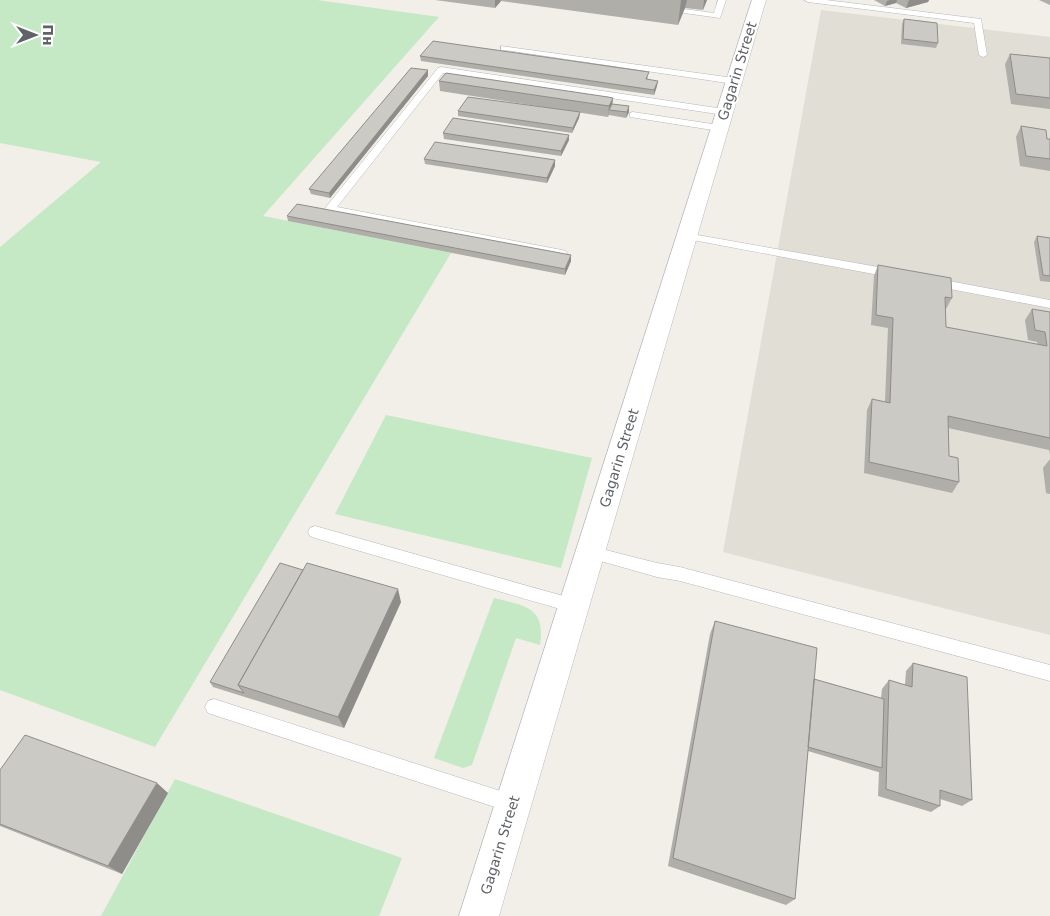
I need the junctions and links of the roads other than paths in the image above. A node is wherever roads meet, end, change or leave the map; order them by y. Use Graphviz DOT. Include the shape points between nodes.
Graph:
graph roads {
  1 [pos="722,0"];
  2 [pos="759,0"];
  3 [pos="808,0"];
  4 [pos="684,11"];
  5 [pos="504,48"];
  6 [pos="983,55"];
  7 [pos="734,81"];
  8 [pos="632,114"];
  9 [pos="722,120"];
  10 [pos="686,236"];
  11 [pos="562,253"];
  12 [pos="904,276"];
  13 [pos="923,280"];
  14 [pos="1050,304"];
  15 [pos="315,532"];
  16 [pos="590,552"];
  17 [pos="574,606"];
  18 [pos="1050,673"];
  19 [pos="214,707"];
  20 [pos="513,804"];
  21 [pos="479,916"];
  1 -- 4 [label="lane" via="717,16"];
  2 -- 7 [label="street, Gagarin Street"];
  3 -- 6 [label="lane" via="978,21"];
  5 -- 7 [label="lane"];
  7 -- 9 [label="street, Gagarin Street"];
  8 -- 9 [label="lane"];
  9 -- 10 [label="street, Gagarin Street"];
  9 -- 11 [label="lane" via="441,70 330,209"];
  10 -- 12 [label="lane"];
  10 -- 16 [label="street, Gagarin Street"];
  13 -- 14 [label="lane"];
  15 -- 17 [label="lane"];
  16 -- 17 [label="street, Gagarin Street"];
  16 -- 18 [label="lane"];
  17 -- 20 [label="street, Gagarin Street"];
  19 -- 20 [label="lane"];
  20 -- 21 [label="street, Gagarin Street"];
}
